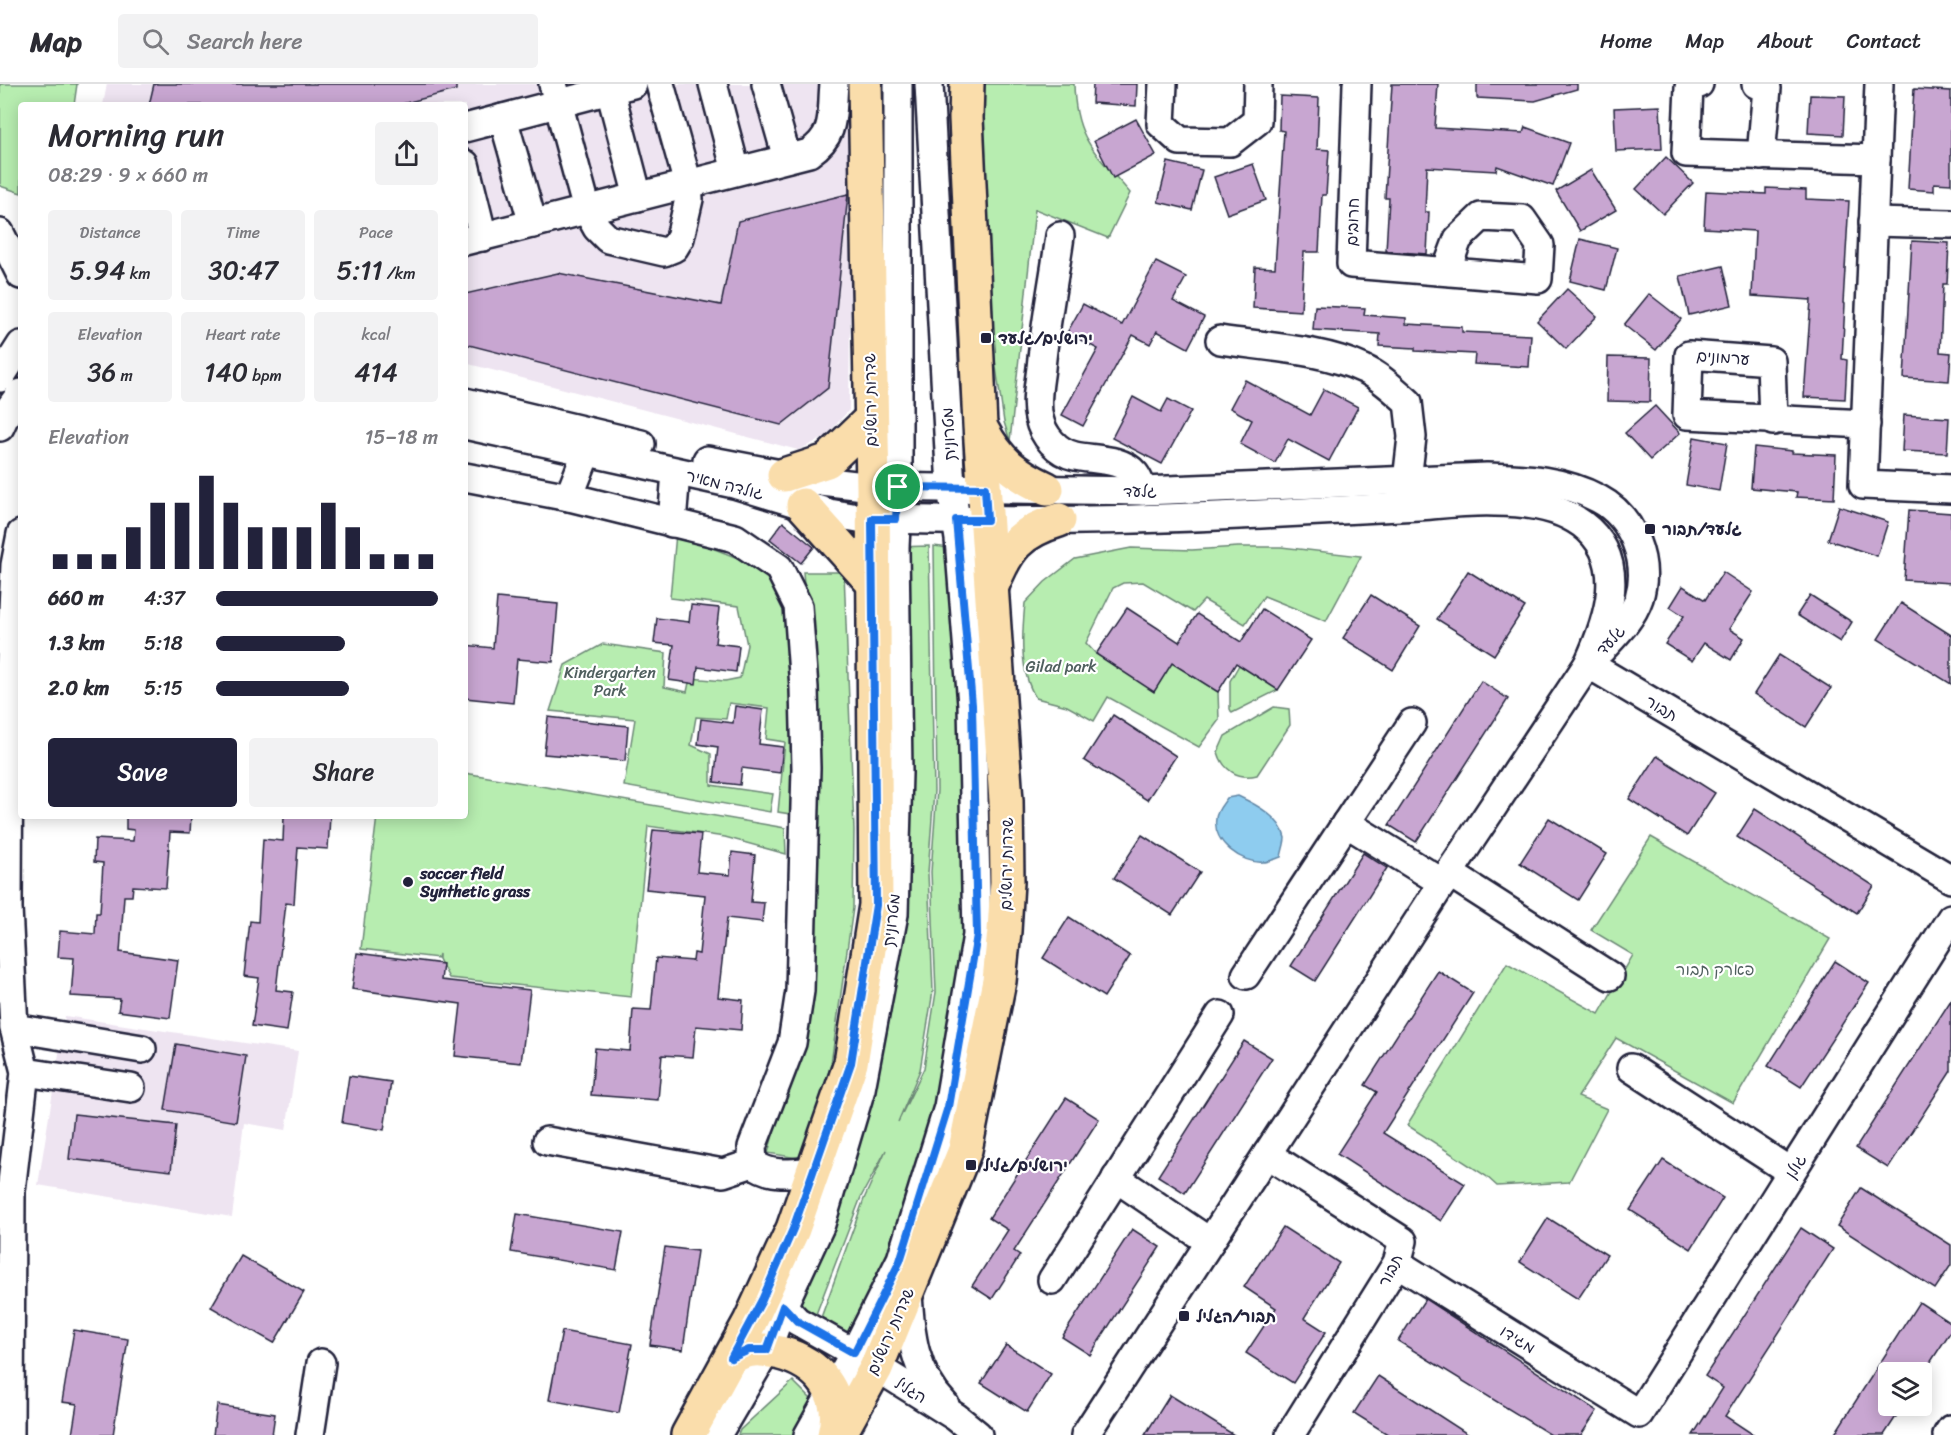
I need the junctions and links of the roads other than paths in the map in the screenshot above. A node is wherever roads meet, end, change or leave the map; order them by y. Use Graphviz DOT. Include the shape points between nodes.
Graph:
graph roads {
  1 [pos="660,84"];
  2 [pos="713,84"];
  3 [pos="766,84"];
  4 [pos="834,84"];
  5 [pos="865,84"];
  6 [pos="898,84"];
  7 [pos="929,84"];
  8 [pos="967,84"];
  9 [pos="1163,84"];
  10 [pos="1258,84"];
  11 [pos="1357,84"];
  12 [pos="1699,84"];
  13 [pos="1756,84"];
  14 [pos="1879,84"];
  15 [pos="622,87"];
  16 [pos="556,94"];
  17 [pos="503,118"];
  18 [pos="468,127"];
  19 [pos="1761,156"];
  20 [pos="787,158"];
  21 [pos="1876,159"];
  22 [pos="736,171"];
  23 [pos="688,184"];
  24 [pos="468,189"];
  25 [pos="638,197"];
  26 [pos="587,210"];
  27 [pos="0,220"];
  28 [pos="1874,222"];
  29 [pos="533,224"];
  30 [pos="1951,224"];
  31 [pos="0,233"];
  32 [pos="18,234"];
  33 [pos="1060,236"];
  34 [pos="474,239"];
  35 [pos="18,269"];
  36 [pos="1446,271"];
  37 [pos="1220,340"];
  38 [pos="18,350"];
  39 [pos="0,378"];
  40 [pos="18,397"];
  41 [pos="468,403"];
  42 [pos="870,420"];
  43 [pos="1773,421"];
  44 [pos="1866,424"];
  45 [pos="468,426"];
  46 [pos="980,426"];
  47 [pos="0,427"];
  48 [pos="587,451"];
  49 [pos="676,472"];
  50 [pos="784,475"];
  51 [pos="468,478"];
  52 [pos="1407,481"];
  53 [pos="951,488"];
  54 [pos="1047,489"];
  55 [pos="1951,489"];
  56 [pos="1143,491"];
  57 [pos="568,497"];
  58 [pos="885,503"];
  59 [pos="803,505"];
  60 [pos="976,509"];
  61 [pos="1059,520"];
  62 [pos="672,523"];
  63 [pos="18,541"];
  64 [pos="8,563"];
  65 [pos="873,583"];
  66 [pos="992,588"];
  67 [pos="1588,664"];
  68 [pos="1412,723"];
  69 [pos="1346,823"];
  70 [pos="1446,878"];
  71 [pos="1951,879"];
  72 [pos="4,908"];
  73 [pos="1951,918"];
  74 [pos="1246,975"];
  75 [pos="1610,976"];
  76 [pos="1220,1015"];
  77 [pos="14,1029"];
  78 [pos="142,1049"];
  79 [pos="1631,1068"];
  80 [pos="25,1072"];
  81 [pos="131,1088"];
  82 [pos="547,1141"];
  83 [pos="1267,1154"];
  84 [pos="753,1164"];
  85 [pos="812,1171"];
  86 [pos="1791,1172"];
  87 [pos="1116,1178"];
  88 [pos="793,1229"];
  89 [pos="1210,1242"];
  90 [pos="1397,1263"];
  91 [pos="1052,1280"];
  92 [pos="908,1292"];
  93 [pos="5,1294"];
  94 [pos="783,1306"];
  95 [pos="767,1350"];
  96 [pos="731,1358"];
  97 [pos="865,1360"];
  98 [pos="321,1363"];
  99 [pos="831,1390"];
  100 [pos="1640,1414"];
  101 [pos="956,1417"];
  102 [pos="1951,1429"];
  103 [pos="1299,1432"];
  104 [pos="10,1435"];
  105 [pos="310,1435"];
  106 [pos="688,1435"];
  107 [pos="717,1435"];
  108 [pos="808,1435"];
  109 [pos="834,1435"];
  110 [pos="839,1435"];
  111 [pos="978,1435"];
  112 [pos="1085,1435"];
  113 [pos="1947,1435"];
  1 -- 23 [label="street"];
  2 -- 22 [label="street"];
  3 -- 20 [label="street"];
  4 -- 20 [label="street" via="828,136 823,144 809,153"];
  5 -- 42 [label="main road, שדרות ירושלים"];
  6 -- 58 [label="street, מטרונית"];
  7 -- 53 [label="street, מטרונית"];
  8 -- 46 [label="main road, שדרות ירושלים"];
  9 -- 10 [label="street" via="1161,124 1180,141 1230,142 1257,121"];
  11 -- 36 [label="street, חרובים" via="1351,264"];
  12 -- 19 [label="street" via="1689,87 1686,153"];
  13 -- 19 [label="street" via="1767,88"];
  14 -- 21 [label="street"];
  15 -- 16 [label="street"];
  15 -- 25 [label="street"];
  16 -- 17 [label="street"];
  16 -- 26 [label="street"];
  17 -- 18 [label="street"];
  17 -- 29 [label="street"];
  19 -- 21 [label="street"];
  20 -- 22 [label="street"];
  21 -- 28 [label="street"];
  22 -- 23 [label="street"];
  23 -- 25 [label="street"];
  23 -- 26 [label="street" via="689,199 680,238 674,248 664,252 608,239"];
  24 -- 34 [label="street"];
  25 -- 26 [label="street"];
  26 -- 29 [label="street"];
  27 -- 32 [label="street"];
  28 -- 30 [label="street"];
  28 -- 44 [label="street"];
  29 -- 34 [label="street"];
  31 -- 35 [label="street"];
  33 -- 56 [label="street" via="1043,348 1037,401 1039,419 1054,446 1068,455 1110,461 1125,468 1135,474"];
  37 -- 52 [label="street" via="1340,359 1387,385 1408,402 1412,437"];
  38 -- 39 [label="street"];
  40 -- 47 [label="street"];
  41 -- 50 [label="street, גולדה מאיר" via="713,462"];
  42 -- 50 [label="main road" via="827,461"];
  42 -- 58 [label="main road, שדרות ירושלים"];
  43 -- 44 [label="street"];
  44 -- 55 [label="street" via="1863,485"];
  45 -- 48 [label="street, גולדה מאיר"];
  46 -- 54 [label="main road" via="1007,466"];
  46 -- 60 [label="main road, שדרות ירושלים"];
  48 -- 49 [label="street, גולדה מאיר"];
  48 -- 57 [label="street"];
  49 -- 59 [label="street, גולדה מאיר"];
  49 -- 62 [label="street"];
  50 -- 58 [label="street, גולדה מאיר"];
  51 -- 57 [label="street"];
  52 -- 56 [label="street, גלעד"];
  52 -- 67 [label="street, גלעד" via="1509,477 1552,482 1601,500 1616,513 1639,549 1639,598 1630,617"];
  53 -- 58 [label="street, גולדה מאיר"];
  53 -- 60 [label="street, גולדה מאיר"];
  54 -- 56 [label="street, גלעד"];
  54 -- 60 [label="street, גלעד"];
  57 -- 62 [label="street"];
  58 -- 59 [label="street, גולדה מאיר" via="839,515"];
  58 -- 60 [label="street, גולדה מאיר"];
  58 -- 65 [label="main road, שדרות ירושלים"];
  58 -- 94 [label="street, מטרונית" via="898,773 894,914 861,1089 821,1224"];
  59 -- 65 [label="main road"];
  60 -- 61 [label="street, גלעד"];
  60 -- 66 [label="main road, שדרות ירושלים"];
  60 -- 97 [label="street" via="972,705 977,935 948,1107"];
  61 -- 66 [label="main road" via="1029,531 1016,541 1000,565"];
  61 -- 67 [label="street, גלעד" via="1494,502 1545,508 1583,525 1608,559 1609,612"];
  62 -- 84 [label="street" via="735,538 779,568 798,606 806,768 801,991 792,1043 752,1147"];
  63 -- 64 [label="street"];
  64 -- 72 [label="street"];
  65 -- 85 [label="main road, שדרות ירושלים" via="876,905 851,1063"];
  66 -- 92 [label="main road, שדרות ירושלים" via="1006,801 1007,882 999,981 965,1150"];
  67 -- 70 [label="street"];
  67 -- 71 [label="street, תבור"];
  68 -- 69 [label="street"];
  69 -- 70 [label="street"];
  69 -- 74 [label="street"];
  70 -- 75 [label="street"];
  70 -- 83 [label="street"];
  72 -- 77 [label="street"];
  73 -- 86 [label="street, גולן"];
  76 -- 87 [label="street"];
  77 -- 78 [label="street"];
  77 -- 80 [label="street"];
  79 -- 86 [label="street"];
  80 -- 81 [label="street"];
  80 -- 93 [label="street" via="11,1191"];
  82 -- 84 [label="street" via="723,1173"];
  83 -- 89 [label="street"];
  83 -- 90 [label="street, תבור" via="1403,1241"];
  84 -- 85 [label="street" via="762,1171"];
  85 -- 88 [label="main road, שדרות ירושלים"];
  86 -- 100 [label="street, גולן"];
  87 -- 89 [label="street"];
  87 -- 91 [label="street"];
  88 -- 94 [label="street" via="781,1289"];
  88 -- 96 [label="main road, שדרות ירושלים"];
  89 -- 112 [label="street"];
  90 -- 100 [label="street, מגידו"];
  90 -- 103 [label="street, תבור"];
  92 -- 97 [label="main road, שדרות ירושלים"];
  92 -- 101 [label="street, הגליל" via="914,1351 921,1370 933,1394"];
  93 -- 104 [label="street"];
  94 -- 95 [label="street, מטרונית"];
  94 -- 97 [label="street, הגליל" via="797,1321"];
  95 -- 96 [label="main road" via="749,1350"];
  95 -- 99 [label="main road" via="806,1363"];
  95 -- 107 [label="street, מטרונית"];
  96 -- 106 [label="main road, שדרות ירושלים"];
  97 -- 99 [label="street"];
  97 -- 101 [label="street, הגליל"];
  97 -- 110 [label="main road, שדרות ירושלים"];
  98 -- 105 [label="street"];
  99 -- 108 [label="street"];
  99 -- 109 [label="main road" via="837,1408"];
  101 -- 111 [label="street, הגליל"];
  102 -- 113 [label="street"];
}
